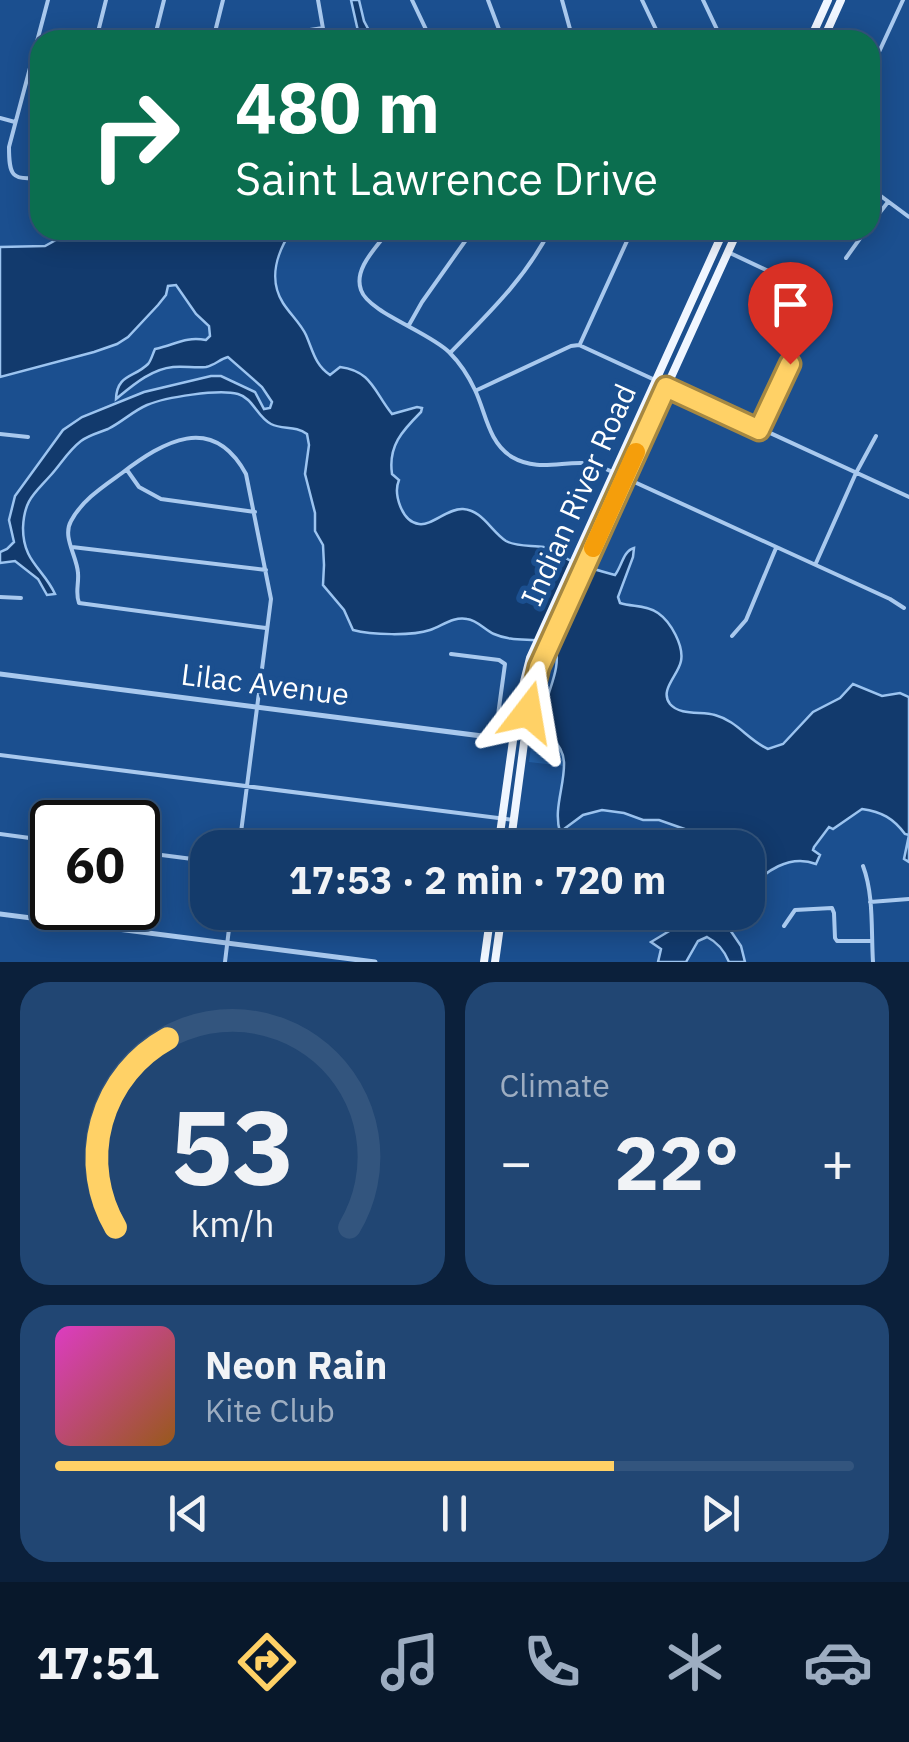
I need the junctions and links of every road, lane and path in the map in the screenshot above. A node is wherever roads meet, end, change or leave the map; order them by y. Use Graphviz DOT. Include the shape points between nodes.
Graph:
graph roads {
  1 [pos="48,0"];
  2 [pos="106,0"];
  3 [pos="164,0"];
  4 [pos="223,0"];
  5 [pos="318,0"];
  6 [pos="412,0"];
  7 [pos="488,0"];
  8 [pos="562,0"];
  9 [pos="642,0"];
  10 [pos="703,0"];
  11 [pos="828,0"];
  12 [pos="841,0"];
  13 [pos="905,1"];
  14 [pos="324,28"];
  15 [pos="41,30"];
  16 [pos="98,30"];
  17 [pos="156,30"];
  18 [pos="216,30"];
  19 [pos="312,30"];
  20 [pos="426,30"];
  21 [pos="499,30"];
  22 [pos="570,30"];
  23 [pos="656,30"];
  24 [pos="717,30"];
  25 [pos="814,30"];
  26 [pos="828,30"];
  27 [pos="880,50"];
  28 [pos="30,72"];
  29 [pos="0,118"];
  30 [pos="15,122"];
  31 [pos="30,179"];
  32 [pos="880,196"];
  33 [pos="888,202"];
  34 [pos="880,212"];
  35 [pos="909,217"];
  36 [pos="382,240"];
  37 [pos="466,240"];
  38 [pos="545,240"];
  39 [pos="627,240"];
  40 [pos="720,240"];
  41 [pos="733,240"];
  42 [pos="859,240"];
  43 [pos="728,252"];
  44 [pos="846,258"];
  45 [pos="409,324"];
  46 [pos="579,345"];
  47 [pos="450,353"];
  48 [pos="656,382"];
  49 [pos="666,387"];
  50 [pos="476,390"];
  51 [pos="759,430"];
  52 [pos="0,434"];
  53 [pos="876,436"];
  54 [pos="28,438"];
  55 [pos="126,470"];
  56 [pos="614,472"];
  57 [pos="856,473"];
  58 [pos="625,477"];
  59 [pos="909,497"];
  60 [pos="255,512"];
  61 [pos="72,547"];
  62 [pos="776,548"];
  63 [pos="815,565"];
  64 [pos="266,570"];
  65 [pos="0,596"];
  66 [pos="22,598"];
  67 [pos="904,608"];
  68 [pos="266,628"];
  69 [pos="732,636"];
  70 [pos="451,654"];
  71 [pos="0,674"];
  72 [pos="257,706"];
  73 [pos="495,737"];
  74 [pos="512,740"];
  75 [pos="524,742"];
  76 [pos="0,755"];
  77 [pos="247,785"];
  78 [pos="502,818"];
  79 [pos="514,820"];
  80 [pos="241,830"];
  81 [pos="500,830"];
  82 [pos="513,830"];
  83 [pos="0,834"];
  84 [pos="30,838"];
  85 [pos="160,855"];
  86 [pos="190,858"];
  87 [pos="863,866"];
  88 [pos="909,900"];
  89 [pos="870,902"];
  90 [pos="0,914"];
  91 [pos="784,926"];
  92 [pos="229,930"];
  93 [pos="488,930"];
  94 [pos="500,930"];
  95 [pos="872,941"];
  96 [pos="227,944"];
  97 [pos="225,962"];
  98 [pos="375,962"];
  99 [pos="484,962"];
  100 [pos="496,962"];
  101 [pos="873,962"];
  1 -- 15 [label="street"];
  2 -- 16 [label="street"];
  3 -- 17 [label="street"];
  4 -- 18 [label="street"];
  5 -- 14 [label="street"];
  6 -- 20 [label="street"];
  7 -- 21 [label="street"];
  8 -- 22 [label="street"];
  9 -- 23 [label="street"];
  10 -- 24 [label="street"];
  11 -- 25 [label="main road"];
  12 -- 26 [label="main road"];
  13 -- 27 [label="street"];
  14 -- 19 [label="street"];
  28 -- 30 [label="street"];
  29 -- 30 [label="street"];
  30 -- 31 [label="street" via="12,172"];
  32 -- 33 [label="street"];
  33 -- 34 [label="street"];
  33 -- 35 [label="street"];
  36 -- 45 [label="street" via="364,264 363,296"];
  37 -- 45 [label="street"];
  38 -- 47 [label="street" via="511,290"];
  39 -- 46 [label="street"];
  40 -- 48 [label="main road, Indian River Road"];
  41 -- 43 [label="main road, Indian River Road"];
  42 -- 44 [label="street"];
  43 -- 49 [label="main road, Indian River Road"];
  43 -- 51 [label="street" via="821,296"];
  45 -- 47 [label="street"];
  46 -- 48 [label="street"];
  46 -- 50 [label="street"];
  47 -- 50 [label="street"];
  48 -- 49 [label="street"];
  48 -- 56 [label="main road, Indian River Road"];
  49 -- 51 [label="street"];
  49 -- 58 [label="main road, Indian River Road"];
  50 -- 56 [label="street" via="493,436 515,459 545,466 583,462"];
  51 -- 57 [label="street"];
  52 -- 54 [label="street"];
  53 -- 57 [label="street"];
  55 -- 60 [label="street" via="160,499"];
  55 -- 60 [label="street" via="173,441 213,442 243,468"];
  55 -- 61 [label="street" via="71,521"];
  56 -- 58 [label="street"];
  56 -- 74 [label="main road, Indian River Road" via="526,668"];
  57 -- 59 [label="street"];
  57 -- 63 [label="street"];
  58 -- 62 [label="street"];
  58 -- 75 [label="main road, Indian River Road" via="537,674"];
  60 -- 64 [label="street"];
  61 -- 64 [label="street"];
  61 -- 68 [label="street" via="78,602"];
  62 -- 63 [label="street"];
  62 -- 69 [label="street" via="746,620"];
  63 -- 67 [label="street"];
  64 -- 68 [label="street"];
  65 -- 66 [label="street"];
  68 -- 72 [label="street"];
  70 -- 73 [label="street" via="504,664"];
  71 -- 72 [label="street, Lilac Avenue"];
  72 -- 73 [label="street, Lilac Avenue"];
  72 -- 77 [label="street"];
  73 -- 74 [label="street, Lilac Avenue"];
  74 -- 75 [label="street, Lilac Avenue"];
  74 -- 78 [label="main road, Indian River Road"];
  75 -- 79 [label="main road, Indian River Road"];
  76 -- 77 [label="street"];
  77 -- 78 [label="street"];
  77 -- 80 [label="street"];
  78 -- 79 [label="street"];
  78 -- 81 [label="main road, Indian River Road"];
  79 -- 82 [label="main road, Indian River Road"];
  83 -- 84 [label="street"];
  85 -- 86 [label="street"];
  87 -- 89 [label="street"];
  88 -- 89 [label="street"];
  89 -- 95 [label="street"];
  90 -- 96 [label="street"];
  91 -- 95 [label="street" via="796,910 832,908 837,941"];
  92 -- 96 [label="street"];
  93 -- 99 [label="main road"];
  94 -- 100 [label="main road"];
  95 -- 101 [label="street"];
  96 -- 97 [label="street"];
  96 -- 98 [label="street"];
}
